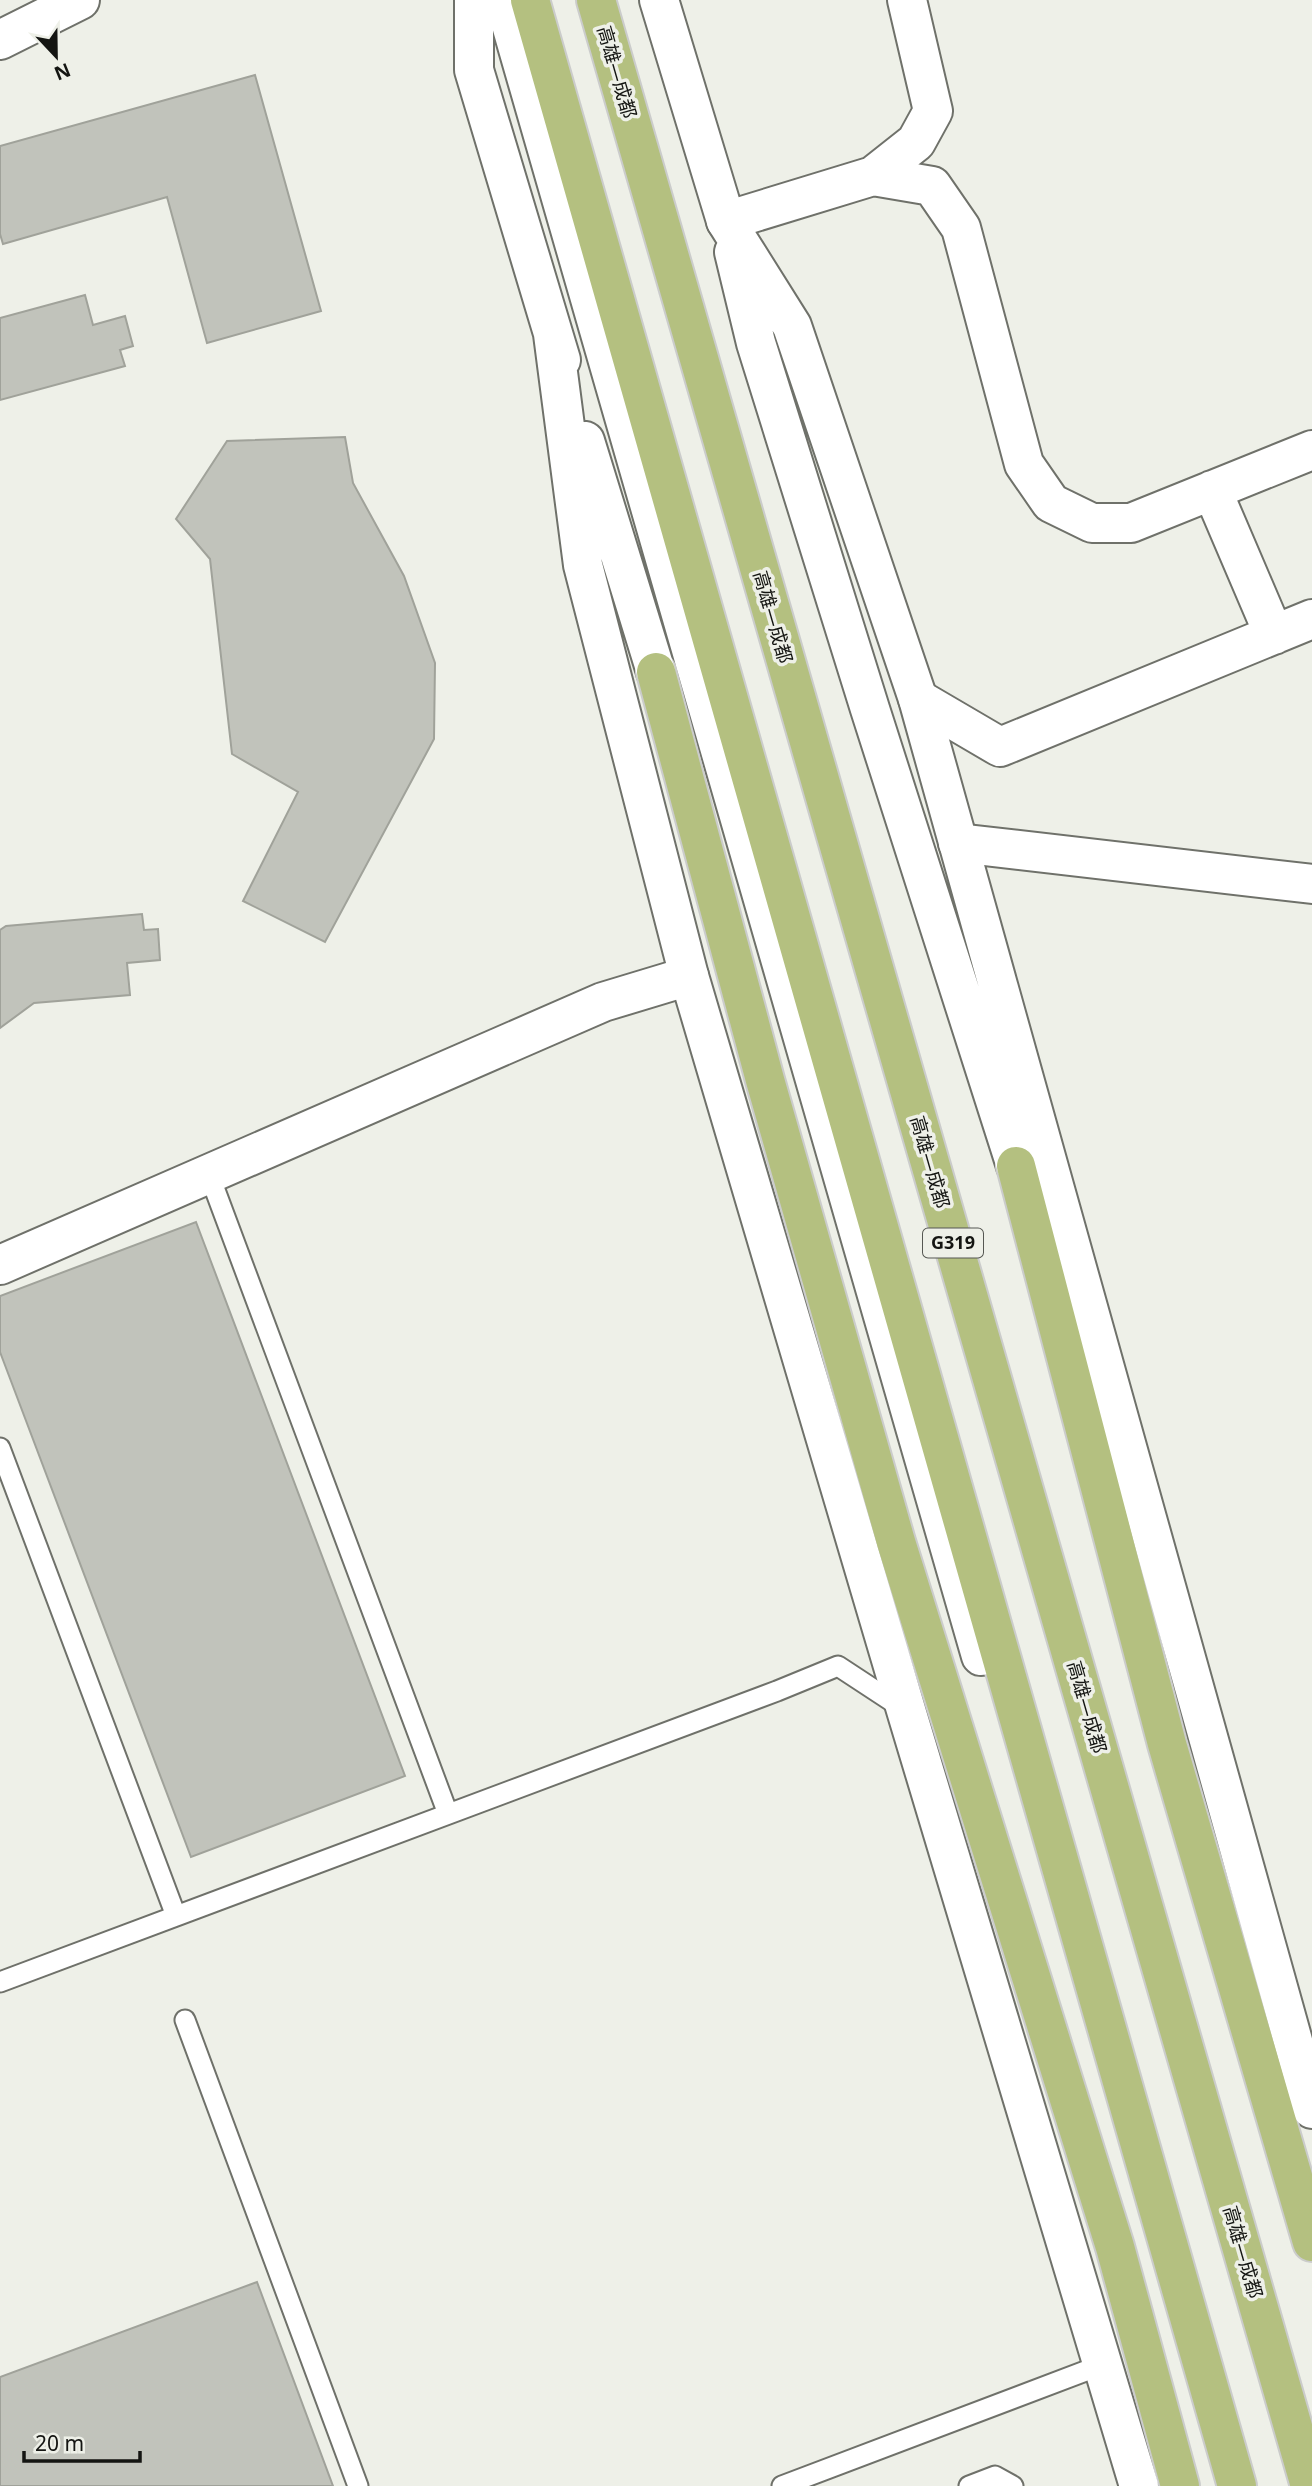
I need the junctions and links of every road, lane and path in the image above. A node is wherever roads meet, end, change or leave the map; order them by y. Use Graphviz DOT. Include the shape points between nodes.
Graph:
graph roads {
  1 [pos="80,0"];
  2 [pos="474,0"];
  3 [pos="504,0"];
  4 [pos="530,0"];
  5 [pos="596,0"];
  6 [pos="659,0"];
  7 [pos="907,0"];
  8 [pos="0,40"];
  9 [pos="873,176"];
  10 [pos="726,221"];
  11 [pos="553,334"];
  12 [pos="1312,450"];
  13 [pos="1212,490"];
  14 [pos="1312,619"];
  15 [pos="1274,635"];
  16 [pos="656,672"];
  17 [pos="918,699"];
  18 [pos="958,843"];
  19 [pos="1312,884"];
  20 [pos="689,976"];
  21 [pos="1016,1166"];
  22 [pos="209,1174"];
  23 [pos="0,1265"];
  24 [pos="0,1448"];
  25 [pos="906,1710"];
  26 [pos="449,1814"];
  27 [pos="176,1916"];
  28 [pos="0,1982"];
  29 [pos="185,2020"];
  30 [pos="1312,2109"];
  31 [pos="1312,2242"];
  32 [pos="1104,2364"];
  33 [pos="358,2486"];
  34 [pos="782,2486"];
  35 [pos="968,2486"];
  36 [pos="1013,2486"];
  37 [pos="1139,2486"];
  38 [pos="1180,2486"];
  39 [pos="1219,2486"];
  40 [pos="1237,2486"];
  41 [pos="1310,2486"];
  1 -- 8 [label="main road"];
  2 -- 11 [label="main road" via="474,70"];
  3 -- 39 [label="main road"];
  4 -- 40 [label="highway"];
  5 -- 41 [label="highway, 高雄—成都 / G319"];
  6 -- 10 [label="main road"];
  7 -- 9 [label="main road" via="933,111 916,142"];
  9 -- 10 [label="main road"];
  9 -- 13 [label="main road" via="932,186 961,228 1024,464 1051,503 1092,523 1131,523"];
  10 -- 17 [label="main road" via="792,326"];
  10 -- 21 [label="main road" via="760,356"];
  11 -- 16 [label="main road"];
  11 -- 20 [label="main road" via="583,565"];
  12 -- 13 [label="main road"];
  13 -- 15 [label="main road"];
  14 -- 15 [label="main road"];
  15 -- 17 [label="main road" via="1000,747"];
  16 -- 38 [label="highway" via="896,1542 1115,2247"];
  17 -- 18 [label="main road"];
  18 -- 19 [label="main road"];
  18 -- 30 [label="main road"];
  20 -- 22 [label="main road" via="603,1002"];
  20 -- 25 [label="main road"];
  21 -- 31 [label="highway" via="1167,1744"];
  22 -- 23 [label="main road"];
  22 -- 26 [label="lane"];
  24 -- 27 [label="lane"];
  25 -- 26 [label="lane" via="838,1666"];
  25 -- 32 [label="main road"];
  26 -- 27 [label="lane"];
  27 -- 28 [label="lane"];
  29 -- 33 [label="lane"];
  32 -- 34 [label="lane"];
  32 -- 37 [label="main road"];
  35 -- 36 [label="lane" via="995,2476"];
}
